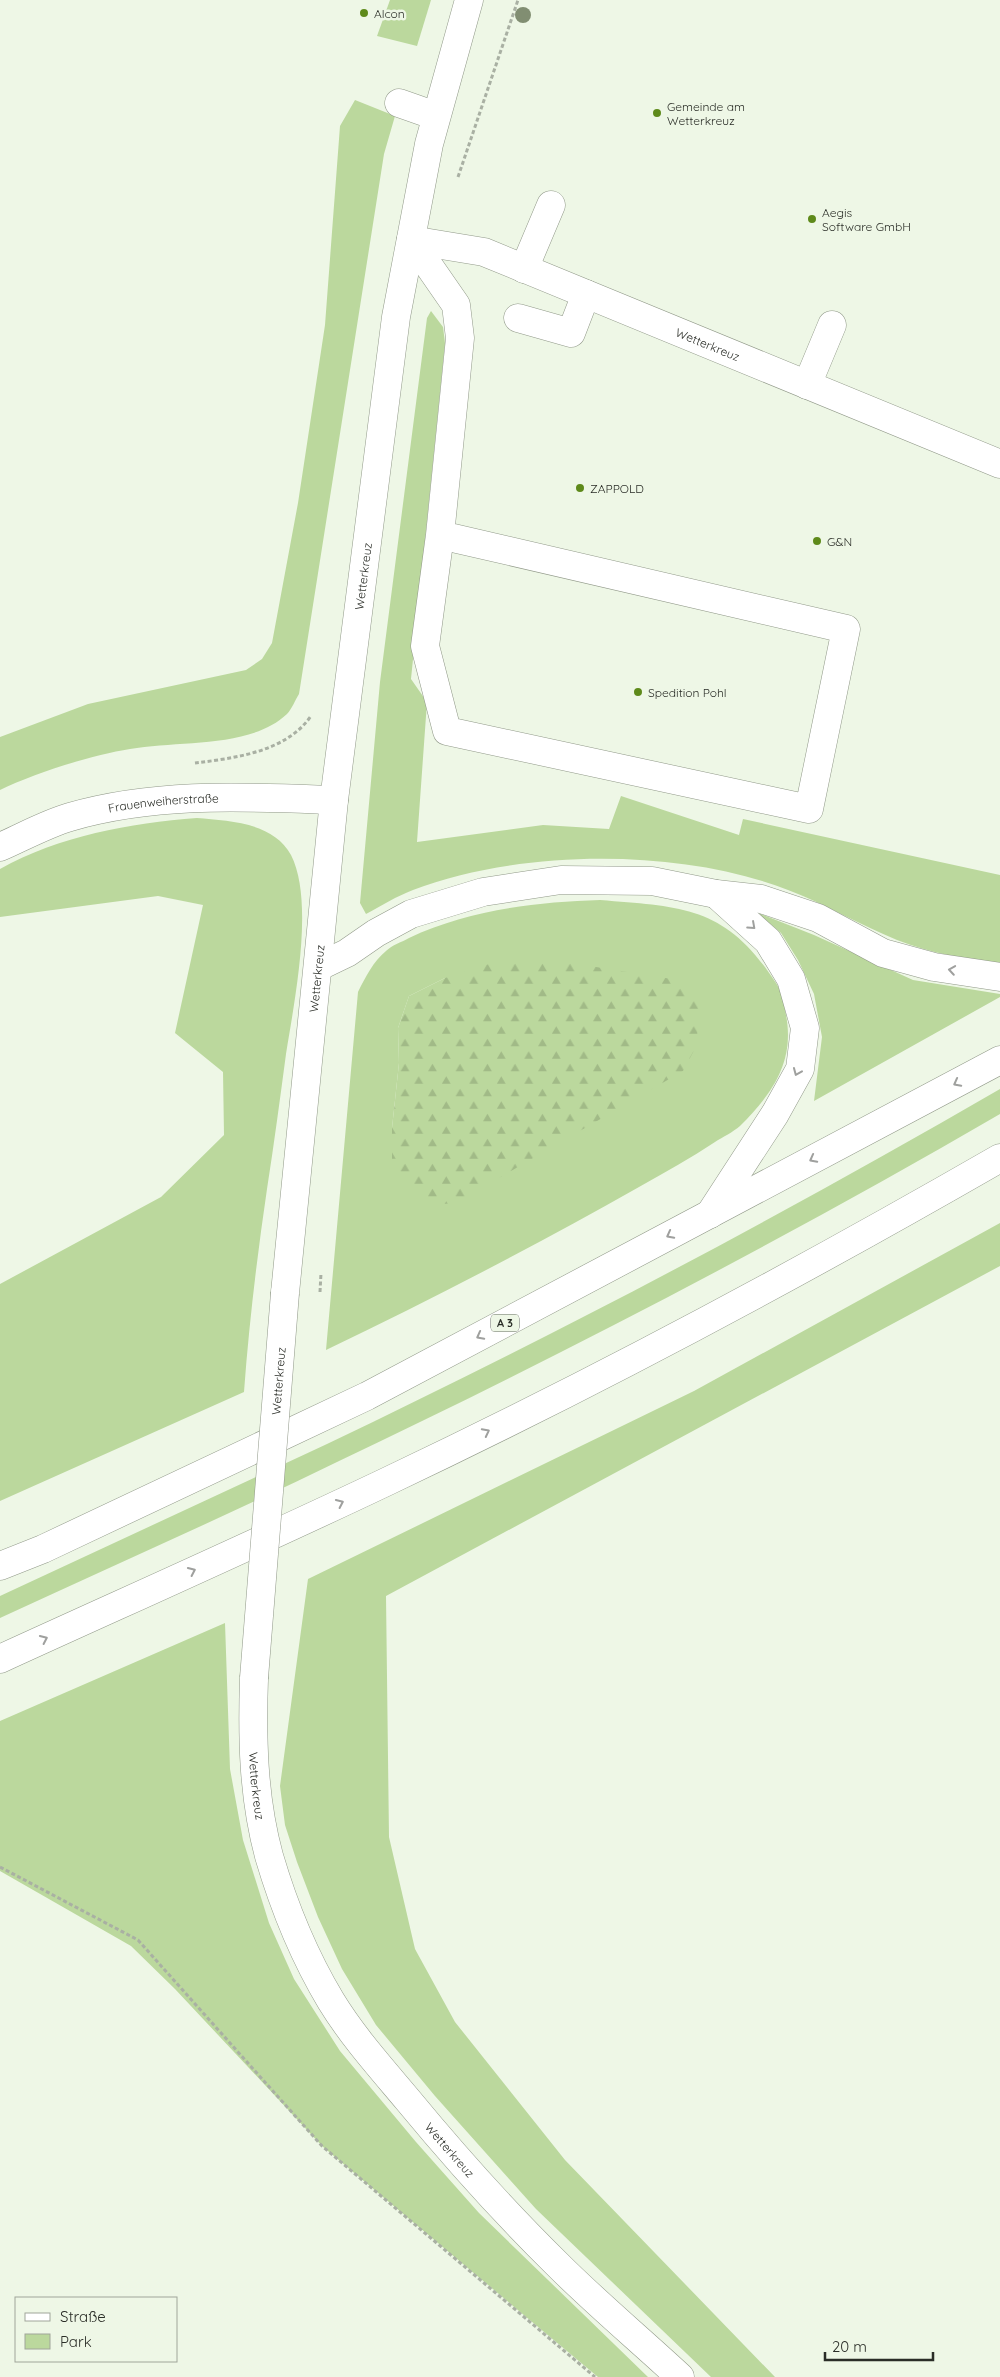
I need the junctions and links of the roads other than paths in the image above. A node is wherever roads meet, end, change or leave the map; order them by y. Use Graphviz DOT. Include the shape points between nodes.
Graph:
graph roads {
  1 [pos="470,0"];
  2 [pos="399,104"];
  3 [pos="436,116"];
  4 [pos="551,205"];
  5 [pos="411,240"];
  6 [pos="524,269"];
  7 [pos="586,294"];
  8 [pos="518,318"];
  9 [pos="832,325"];
  10 [pos="807,385"];
  11 [pos="1000,464"];
  12 [pos="440,535"];
  13 [pos="334,800"];
  14 [pos="0,846"];
  15 [pos="716,894"];
  16 [pos="318,967"];
  17 [pos="1000,977"];
  18 [pos="1000,1060"];
  19 [pos="1000,1158"];
  20 [pos="710,1214"];
  21 [pos="0,1566"];
  22 [pos="0,1659"];
  23 [pos="680,2377"];
  1 -- 3 [label="main road, Wetterkreuz"];
  2 -- 3 [label="main road"];
  3 -- 5 [label="main road, Wetterkreuz"];
  4 -- 6 [label="main road"];
  5 -- 6 [label="main road, Wetterkreuz" via="484,252"];
  5 -- 12 [label="main road" via="456,305 460,338"];
  5 -- 13 [label="main road, Wetterkreuz" via="395,327"];
  6 -- 7 [label="main road, Wetterkreuz"];
  7 -- 8 [label="main road" via="571,333"];
  7 -- 10 [label="main road, Wetterkreuz"];
  9 -- 10 [label="main road"];
  10 -- 11 [label="main road, Wetterkreuz"];
  12 -- 12 [label="main road" via="846,629 808,809 447,731 425,646"];
  13 -- 14 [label="main road, Frauenweiherstraße" via="234,796 150,800 69,817"];
  13 -- 16 [label="main road, Wetterkreuz"];
  15 -- 16 [label="main road" via="652,882 561,880 483,892 411,914"];
  17 -- 15 [label="main road, one-way" via="934,967 883,953 818,918 761,899"];
  15 -- 20 [label="main road, one-way" via="768,941 791,979 806,1028 800,1070"];
  16 -- 23 [label="main road, Wetterkreuz, bridge" via="285,1294 254,1678 252,1735 255,1789 268,1854 302,1948 332,2002 371,2056 433,2131 557,2264"];
  18 -- 20 [label="main road, A 3, one-way"];
  22 -- 19 [label="main road, one-way" via="389,1480 592,1380 867,1234"];
  20 -- 21 [label="main road, A 3, one-way" via="367,1396 43,1549"];
}
